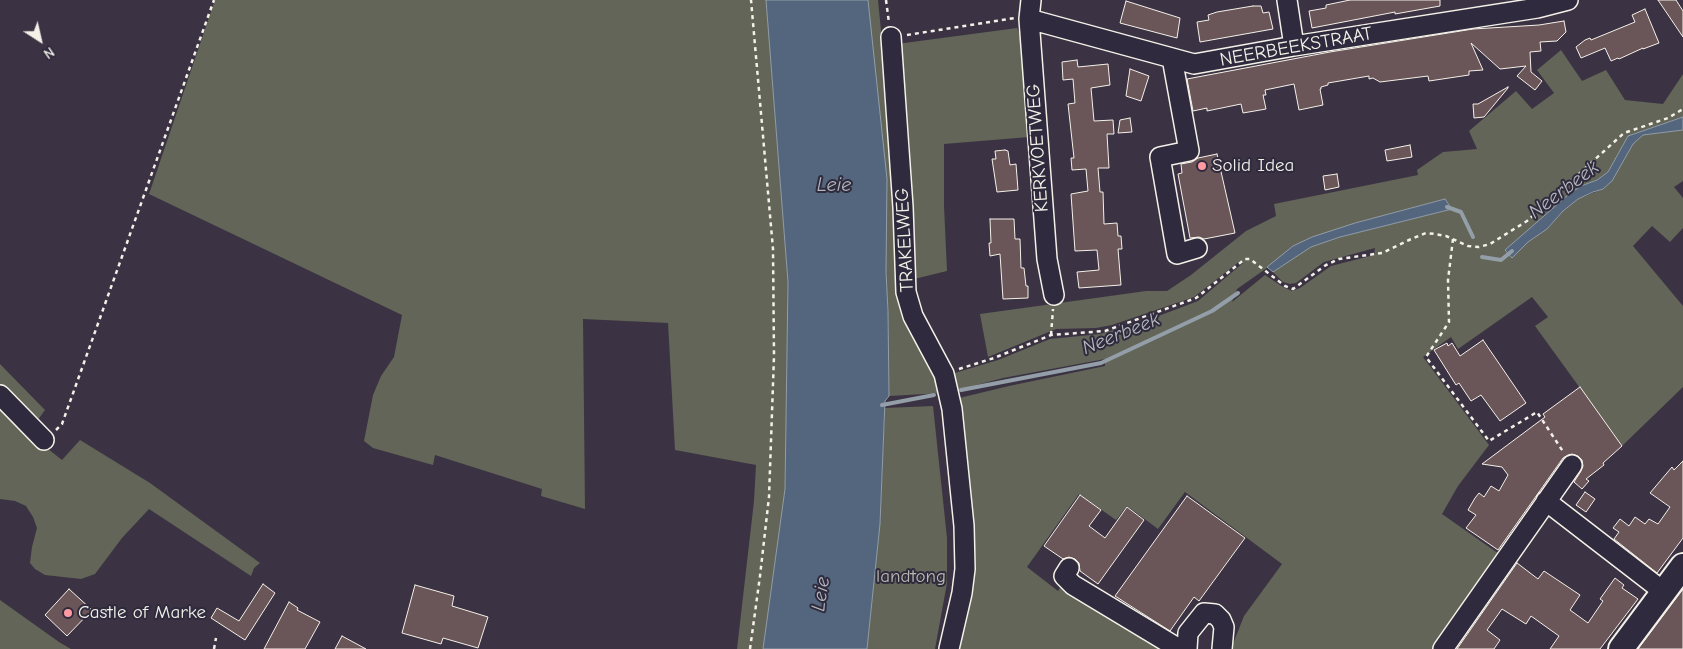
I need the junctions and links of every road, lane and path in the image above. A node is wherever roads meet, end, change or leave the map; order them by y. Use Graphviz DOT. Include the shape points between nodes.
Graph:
graph roads {
  1 [pos="214,0"];
  2 [pos="751,0"];
  3 [pos="886,0"];
  4 [pos="1031,0"];
  5 [pos="1287,0"];
  6 [pos="1568,0"];
  7 [pos="1536,4"];
  8 [pos="1029,19"];
  9 [pos="891,37"];
  10 [pos="1294,46"];
  11 [pos="1172,58"];
  12 [pos="1683,109"];
  13 [pos="1452,239"];
  14 [pos="1197,248"];
  15 [pos="1054,295"];
  16 [pos="1050,335"];
  17 [pos="944,374"];
  18 [pos="0,395"];
  19 [pos="44,440"];
  20 [pos="1572,465"];
  21 [pos="1546,501"];
  22 [pos="1069,568"];
  23 [pos="1676,580"];
  24 [pos="216,638"];
  25 [pos="214,649"];
  26 [pos="750,649"];
  27 [pos="949,649"];
  28 [pos="1179,649"];
  29 [pos="1187,649"];
  30 [pos="1222,649"];
  31 [pos="1443,649"];
  32 [pos="1622,649"];
  1 -- 19 [label="path" via="62,424"];
  2 -- 26 [label="path" via="773,249 774,356 769,498"];
  3 -- 9 [label="path"];
  4 -- 8 [label="street, KERKVOETWEG"];
  5 -- 10 [label="street"];
  6 -- 7 [label="street, NEERBEEKSTRAAT"];
  7 -- 10 [label="street, NEERBEEKSTRAAT"];
  8 -- 9 [label="path" via="1022,17"];
  8 -- 11 [label="street, NEERBEEKSTRAAT"];
  8 -- 15 [label="street, KERKVOETWEG" via="1047,260"];
  9 -- 17 [label="street, TRAKELWEG" via="906,292 913,316"];
  10 -- 11 [label="street, NEERBEEKSTRAAT" via="1194,64"];
  11 -- 14 [label="street" via="1190,151 1160,158 1177,254"];
  12 -- 13 [label="path" via="1668,118 1624,133 1526,221 1490,244 1468,246"];
  13 -- 16 [label="path" via="1426,233 1382,252 1339,259 1293,289 1246,259 1196,298 1106,330"];
  13 -- 20 [label="path" via="1448,280 1449,322 1426,357 1489,441 1537,412"];
  15 -- 16 [label="path"];
  16 -- 17 [label="path"];
  17 -- 27 [label="street, TRAKELWEG" via="952,409 964,534 964,577"];
  18 -- 19 [label="street"];
  20 -- 21 [label="street"];
  21 -- 23 [label="street"];
  21 -- 31 [label="street"];
  22 -- 28 [label="street" via="1064,576 1073,585"];
  23 -- 32 [label="main road"];
  24 -- 25 [label="path"];
  29 -- 30 [label="street" via="1188,634 1204,613 1215,614 1221,620 1224,627"];
}
